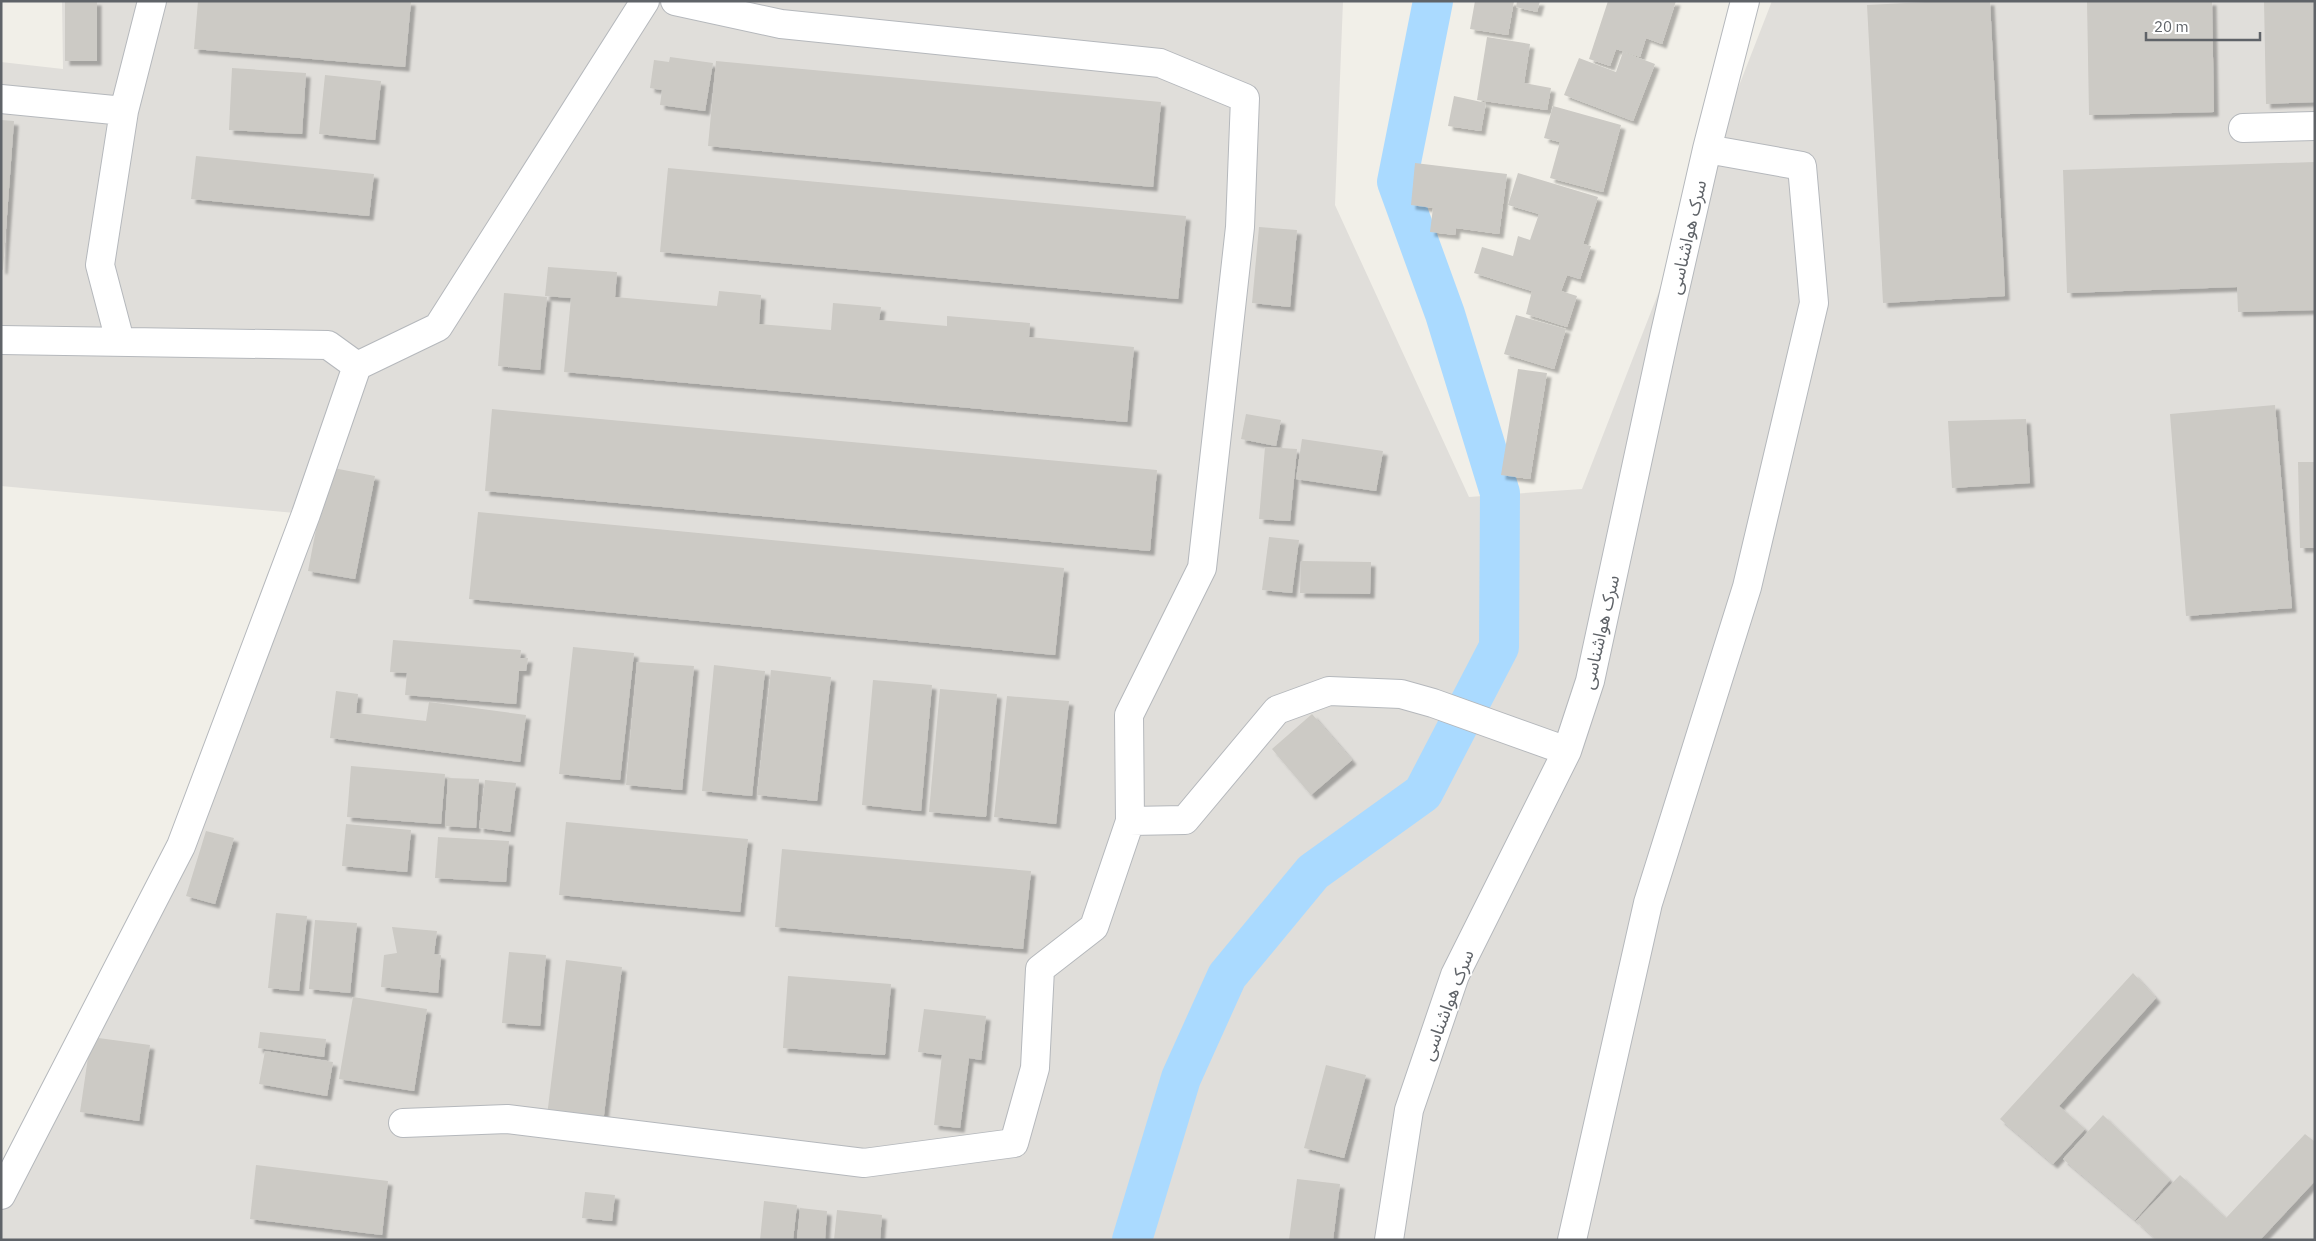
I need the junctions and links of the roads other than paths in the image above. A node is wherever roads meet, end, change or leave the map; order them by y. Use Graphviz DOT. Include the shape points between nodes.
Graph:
graph roads {
  1 [pos="152,1"];
  2 [pos="646,1"];
  3 [pos="675,1"];
  4 [pos="1745,1"];
  5 [pos="1,99"];
  6 [pos="124,111"];
  7 [pos="2315,126"];
  8 [pos="2243,128"];
  9 [pos="1707,150"];
  10 [pos="1,340"];
  11 [pos="120,341"];
  12 [pos="357,366"];
  13 [pos="1567,751"];
  14 [pos="1130,821"];
  15 [pos="403,1123"];
  16 [pos="1,1195"];
  17 [pos="1389,1240"];
  18 [pos="1572,1240"];
  1 -- 6 [label="street"];
  2 -- 12 [label="street" via="438,327"];
  3 -- 14 [label="street" via="781,24 1160,63 1245,98 1240,227 1202,568 1129,715"];
  4 -- 9 [label="street, سرک هواشناسی"];
  5 -- 6 [label="street"];
  6 -- 11 [label="street" via="100,265"];
  7 -- 8 [label="street"];
  9 -- 13 [label="street, سرک هواشناسی" via="1590,681"];
  9 -- 18 [label="street" via="1802,166 1814,303 1747,587 1648,903"];
  10 -- 11 [label="street"];
  11 -- 12 [label="street" via="328,345"];
  12 -- 16 [label="street" via="306,514 180,846"];
  13 -- 14 [label="street" via="1401,694 1329,691 1277,710 1185,820"];
  13 -- 17 [label="street, سرک هواشناسی" via="1454,975 1409,1110"];
  14 -- 15 [label="street" via="1094,927 1040,969 1035,1068 1014,1143 864,1163 507,1119"];
}
